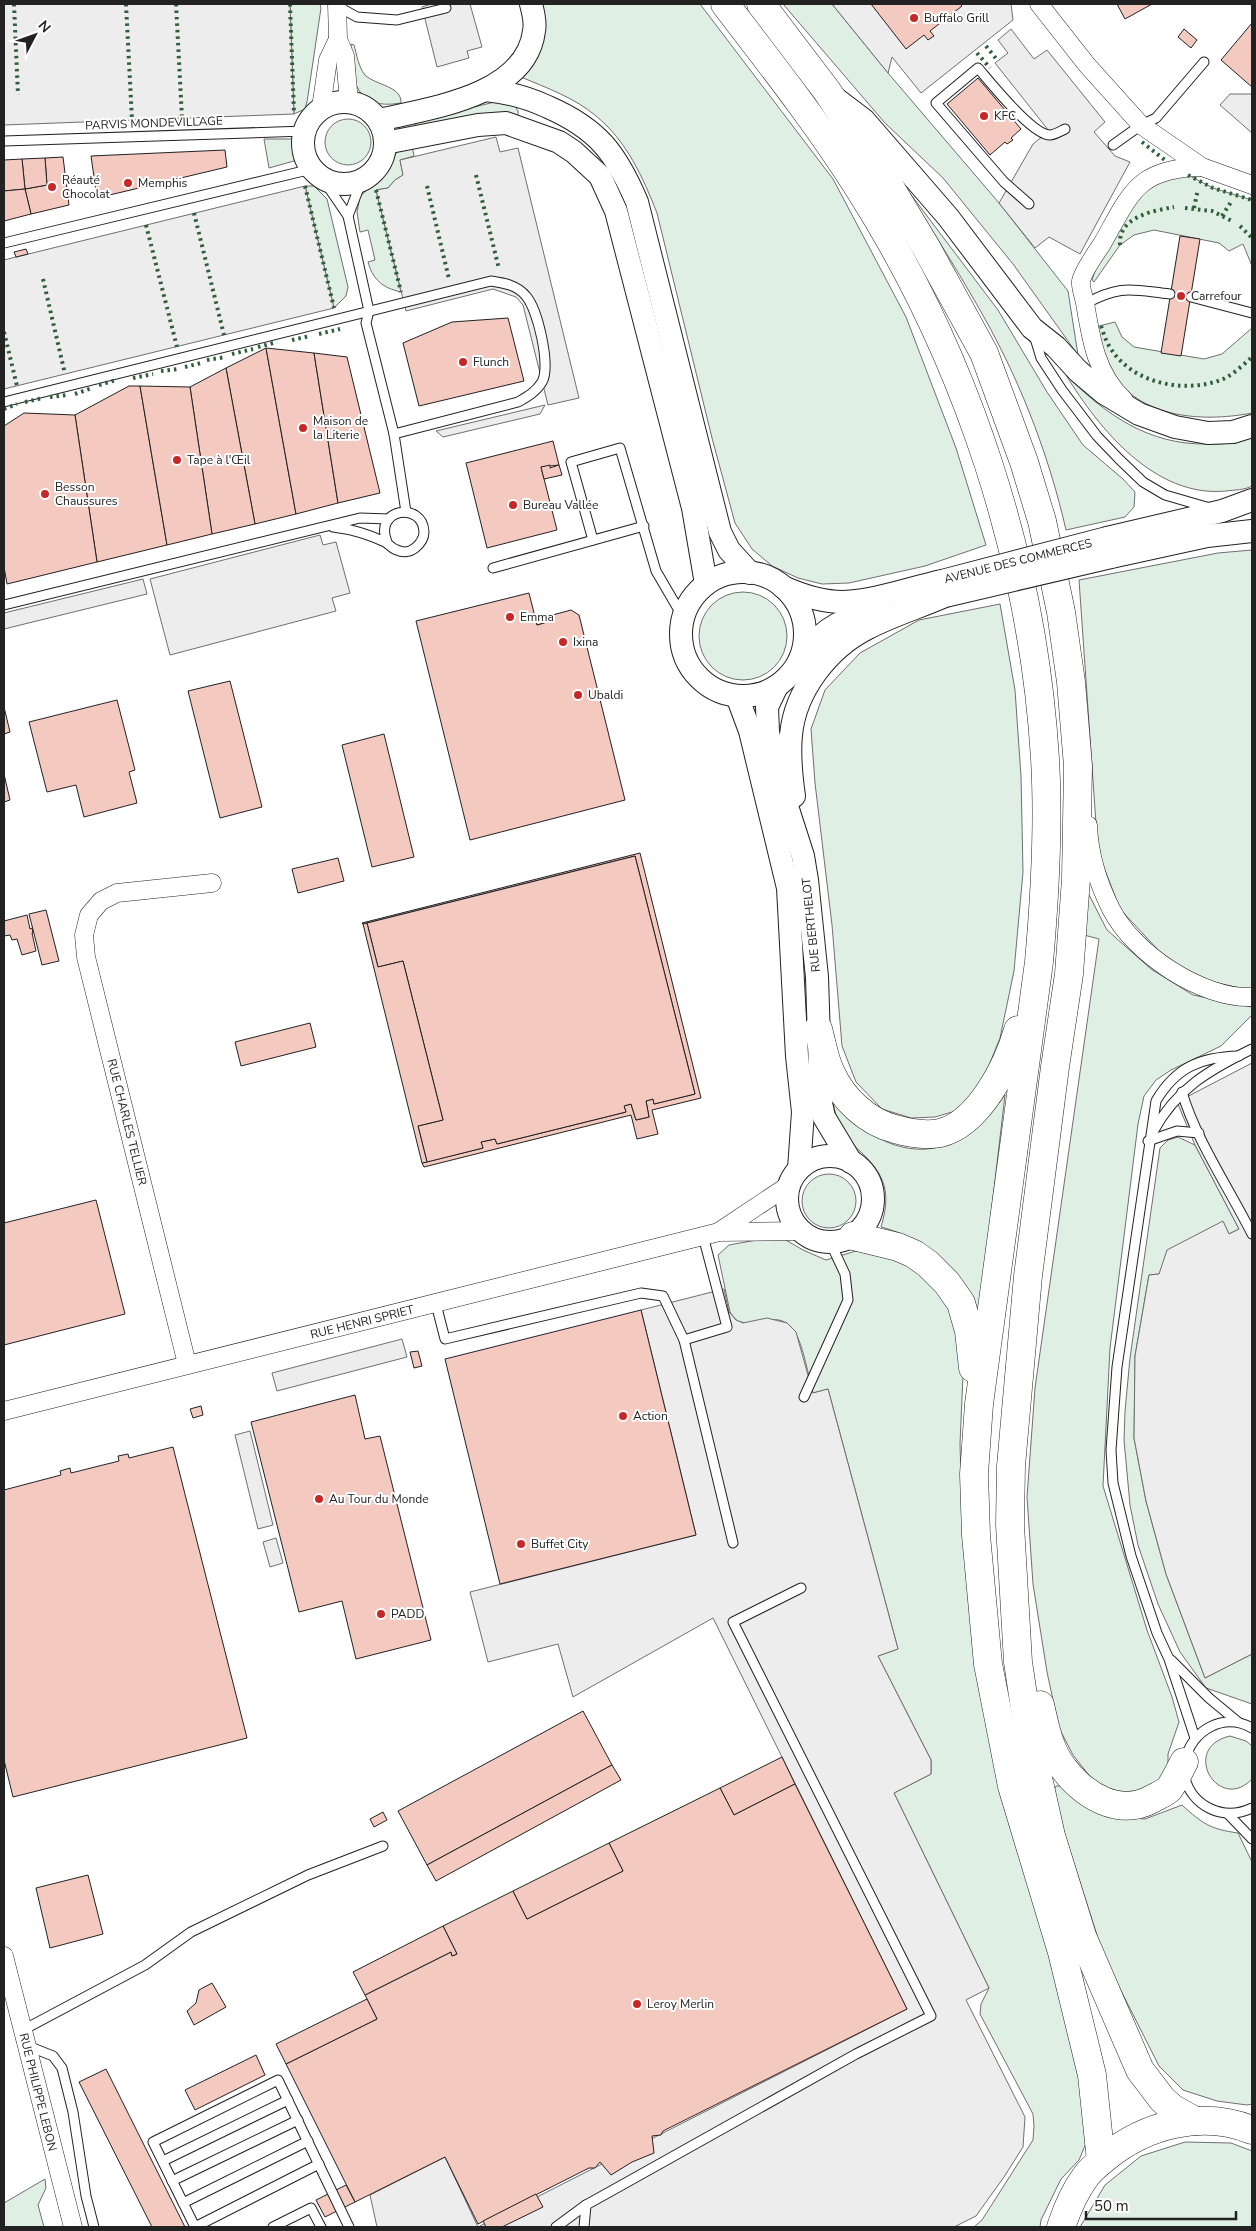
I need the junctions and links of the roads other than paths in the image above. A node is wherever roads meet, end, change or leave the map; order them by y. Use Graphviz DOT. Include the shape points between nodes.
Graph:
graph roads {
  1 [pos="531,4"];
  2 [pos="725,4"];
  3 [pos="761,4"];
  4 [pos="1039,4"];
  5 [pos="337,5"];
  6 [pos="446,8"];
  7 [pos="338,39"];
  8 [pos="1204,62"];
  9 [pos="485,90"];
  10 [pos="827,91"];
  11 [pos="349,102"];
  12 [pos="321,108"];
  13 [pos="379,120"];
  14 [pos="1140,125"];
  15 [pos="1065,129"];
  16 [pos="305,130"];
  17 [pos="4,141"];
  18 [pos="385,143"];
  19 [pos="1114,145"];
  20 [pos="1202,167"];
  21 [pos="317,174"];
  22 [pos="362,180"];
  23 [pos="1252,185"];
  24 [pos="1029,204"];
  25 [pos="348,216"];
  26 [pos="4,243"];
  27 [pos="1170,294"];
  28 [pos="1191,297"];
  29 [pos="1085,304"];
  30 [pos="369,311"];
  31 [pos="1252,313"];
  32 [pos="1032,328"];
  33 [pos="4,402"];
  34 [pos="1139,414"];
  35 [pos="1252,426"];
  36 [pos="394,434"];
  37 [pos="1252,500"];
  38 [pos="1222,511"];
  39 [pos="406,512"];
  40 [pos="389,519"];
  41 [pos="328,526"];
  42 [pos="644,526"];
  43 [pos="1252,530"];
  44 [pos="593,540"];
  45 [pos="387,542"];
  46 [pos="1109,548"];
  47 [pos="493,568"];
  48 [pos="750,573"];
  49 [pos="706,584"];
  50 [pos="783,587"];
  51 [pos="944,588"];
  52 [pos="4,605"];
  53 [pos="684,615"];
  54 [pos="800,658"];
  55 [pos="777,686"];
  56 [pos="737,696"];
  57 [pos="1078,766"];
  58 [pos="803,856"];
  59 [pos="212,882"];
  60 [pos="1039,962"];
  61 [pos="1252,997"];
  62 [pos="818,1029"];
  63 [pos="1252,1049"];
  64 [pos="1239,1056"];
  65 [pos="1182,1092"];
  66 [pos="1199,1133"];
  67 [pos="1148,1141"];
  68 [pos="851,1162"];
  69 [pos="794,1177"];
  70 [pos="801,1231"];
  71 [pos="711,1234"];
  72 [pos="1252,1234"];
  73 [pos="841,1239"];
  74 [pos="436,1304"];
  75 [pos="684,1340"];
  76 [pos="187,1364"];
  77 [pos="804,1397"];
  78 [pos="979,1404"];
  79 [pos="4,1411"];
  80 [pos="733,1543"];
  81 [pos="1013,1551"];
  82 [pos="801,1588"];
  83 [pos="1169,1658"];
  84 [pos="1247,1725"];
  85 [pos="1190,1750"];
  86 [pos="1252,1808"];
  87 [pos="1228,1814"];
  88 [pos="1252,1839"];
  89 [pos="383,1846"];
  90 [pos="4,1956"];
  91 [pos="25,2037"];
  92 [pos="288,2100"];
  93 [pos="298,2120"];
  94 [pos="1195,2121"];
  95 [pos="1248,2126"];
  96 [pos="308,2141"];
  97 [pos="163,2161"];
  98 [pos="1101,2161"];
  99 [pos="319,2164"];
  100 [pos="172,2181"];
  101 [pos="183,2204"];
  102 [pos="586,2205"];
  103 [pos="73,2227"];
  104 [pos="94,2227"];
  105 [pos="195,2227"];
  106 [pos="273,2227"];
  107 [pos="321,2227"];
  108 [pos="349,2227"];
  109 [pos="556,2227"];
  110 [pos="584,2227"];
  111 [pos="1061,2227"];
  1 -- 9 [label="street" via="535,30 530,46 509,75"];
  2 -- 60 [label="main road" via="860,190 926,309 975,421 1009,536 1028,620 1038,685 1045,760 1046,829 1045,898"];
  3 -- 10 [label="main road"];
  4 -- 14 [label="street"];
  5 -- 6 [label="lane" via="357,17 397,20"];
  5 -- 7 [label="street"];
  7 -- 11 [label="street" via="345,56"];
  7 -- 12 [label="street" via="328,60"];
  8 -- 14 [label="lane" via="1156,118"];
  9 -- 13 [label="street" via="465,99"];
  9 -- 48 [label="street" via="510,92 571,117 593,134 625,174 637,202 720,532 729,550"];
  10 -- 32 [label="street" via="864,120 948,217"];
  10 -- 57 [label="main road" via="932,258 984,353 1002,398 1042,521 1059,603 1071,682"];
  11 -- 12 [label="street" via="334,102"];
  11 -- 13 [label="street" via="362,106"];
  12 -- 16 [label="street" via="311,116"];
  13 -- 18 [label="street"];
  14 -- 19 [label="lane"];
  14 -- 20 [label="street"];
  15 -- 24 [label="lane" via="1050,135 1041,132 1018,114 978,68 936,103 1004,182"];
  16 -- 17 [label="lane, PARVIS MONDEVILLAGE"];
  16 -- 21 [label="street" via="305,158"];
  18 -- 22 [label="street" via="381,162"];
  18 -- 49 [label="street" via="478,125 506,123 559,142 600,176 619,220 693,508"];
  20 -- 23 [label="street"];
  20 -- 29 [label="street" via="1178,168 1158,174 1141,183 1128,198 1081,281"];
  21 -- 22 [label="street" via="342,184"];
  21 -- 25 [label="lane"];
  21 -- 26 [label="lane" via="276,177"];
  22 -- 25 [label="lane"];
  25 -- 30 [label="lane"];
  27 -- 29 [label="lane" via="1124,289 1105,293"];
  28 -- 31 [label="lane"];
  29 -- 34 [label="street" via="1098,362 1115,392"];
  30 -- 33 [label="lane"];
  30 -- 36 [label="lane" via="366,323"];
  30 -- 36 [label="lane" via="491,281 512,285 526,296 535,312 546,364 542,381 518,402"];
  32 -- 34 [label="street" via="1104,393"];
  32 -- 38 [label="lane" via="1040,358 1078,413 1131,471 1165,495"];
  34 -- 35 [label="street" via="1175,427 1208,433 1233,432"];
  36 -- 39 [label="lane"];
  37 -- 38 [label="street, AVENUE DES COMMERCES"];
  38 -- 46 [label="street, AVENUE DES COMMERCES"];
  39 -- 40 [label="lane" via="399,512"];
  39 -- 45 [label="lane" via="422,523 421,542 404,552"];
  40 -- 41 [label="lane" via="360,518"];
  40 -- 45 [label="lane" via="384,530"];
  41 -- 45 [label="lane" via="350,529"];
  41 -- 52 [label="lane"];
  42 -- 44 [label="lane"];
  42 -- 44 [label="lane" via="620,448 601,453 571,462"];
  42 -- 53 [label="lane" via="656,571"];
  43 -- 46 [label="street, AVENUE DES COMMERCES"];
  44 -- 47 [label="lane"];
  46 -- 51 [label="street, AVENUE DES COMMERCES, bridge"];
  48 -- 49 [label="street" via="734,573"];
  48 -- 50 [label="street"];
  49 -- 53 [label="street" via="692,598"];
  50 -- 51 [label="street, AVENUE DES COMMERCES" via="799,594 841,602"];
  50 -- 54 [label="street" via="792,596 803,620 804,645"];
  51 -- 54 [label="street, AVENUE DES COMMERCES" via="840,621 813,642"];
  51 -- 58 [label="street" via="867,628 832,655 810,681 795,715 791,734 790,770"];
  53 -- 56 [label="street" via="680,636 684,656 695,674 707,685"];
  54 -- 55 [label="street"];
  55 -- 56 [label="street" via="758,694"];
  55 -- 58 [label="street, RUE BERTHELOT" via="767,708 768,732 777,775"];
  56 -- 69 [label="street, RUE BERTHELOT" via="750,731 788,888 803,1112"];
  57 -- 61 [label="street" via="1086,795 1088,840 1112,911 1138,945 1176,975 1204,988 1242,998"];
  57 -- 81 [label="main road" via="1076,880 1069,974 1029,1267 1012,1456 1010,1525"];
  58 -- 62 [label="street, RUE BERTHELOT" via="817,977"];
  59 -- 76 [label="street, RUE CHARLES TELLIER" via="116,893 101,901 89,915 84,935 86,957"];
  60 -- 62 [label="main road" via="1017,1036 988,1096 960,1123 941,1133 913,1134 872,1120 848,1099 830,1072"];
  60 -- 78 [label="main road"];
  62 -- 68 [label="street, RUE BERTHELOT" via="824,1117"];
  63 -- 64 [label="lane"];
  64 -- 65 [label="lane"];
  64 -- 67 [label="lane" via="1217,1056 1198,1062 1166,1085 1156,1101"];
  65 -- 66 [label="lane"];
  65 -- 67 [label="lane" via="1163,1114"];
  66 -- 67 [label="lane" via="1177,1131"];
  66 -- 72 [label="lane"];
  67 -- 83 [label="lane" via="1117,1367 1111,1450 1113,1483 1131,1556 1157,1633"];
  68 -- 69 [label="street" via="830,1156 808,1162"];
  68 -- 73 [label="street" via="867,1178 873,1199 868,1220"];
  69 -- 70 [label="street" via="786,1197 793,1222"];
  69 -- 71 [label="street"];
  70 -- 71 [label="street"];
  70 -- 73 [label="street" via="809,1237"];
  71 -- 74 [label="street, RUE HENRI SPRIET"];
  71 -- 75 [label="lane" via="727,1327"];
  73 -- 77 [label="lane" via="848,1300"];
  73 -- 78 [label="main road" via="898,1247 928,1264 947,1284 961,1303 969,1331"];
  74 -- 75 [label="lane" via="445,1339 641,1293 663,1296"];
  74 -- 76 [label="street, RUE HENRI SPRIET"];
  75 -- 80 [label="lane"];
  76 -- 79 [label="street, RUE HENRI SPRIET"];
  78 -- 98 [label="main road" via="974,1474 976,1534 988,1664 1012,1786 1062,1952 1092,2075"];
  81 -- 85 [label="main road" via="1026,1644 1048,1739 1063,1768 1094,1796 1107,1803 1122,1807 1142,1805 1168,1790"];
  81 -- 94 [label="main road" via="1018,1662 1030,1742 1051,1836 1074,1909 1099,1977 1140,2070 1167,2104"];
  82 -- 102 [label="lane" via="733,1622 930,2016"];
  83 -- 84 [label="lane" via="1209,1698"];
  83 -- 85 [label="lane"];
  84 -- 85 [label="lane" via="1228,1722 1210,1726"];
  85 -- 87 [label="lane" via="1186,1781 1194,1798 1210,1809"];
  86 -- 87 [label="lane"];
  87 -- 88 [label="lane"];
  89 -- 91 [label="lane" via="308,1875 191,1932 145,1965"];
  90 -- 91 [label="street, RUE PHILIPPE LEBON"];
  91 -- 103 [label="street, RUE PHILIPPE LEBON"];
  91 -- 104 [label="lane" via="53,2056 62,2068"];
  92 -- 93 [label="lane"];
  92 -- 97 [label="lane"];
  92 -- 97 [label="lane" via="278,2080 269,2084 153,2142"];
  93 -- 96 [label="lane"];
  93 -- 100 [label="lane"];
  94 -- 95 [label="main road"];
  94 -- 98 [label="main road" via="1158,2128 1136,2137"];
  96 -- 99 [label="lane"];
  96 -- 101 [label="lane"];
  97 -- 100 [label="lane"];
  98 -- 111 [label="main road" via="1087,2174 1075,2193"];
  99 -- 105 [label="lane"];
  99 -- 108 [label="lane"];
  100 -- 101 [label="lane"];
  101 -- 105 [label="lane"];
  102 -- 109 [label="lane"];
  102 -- 110 [label="lane"];
  106 -- 107 [label="lane" via="311,2208"];
}
